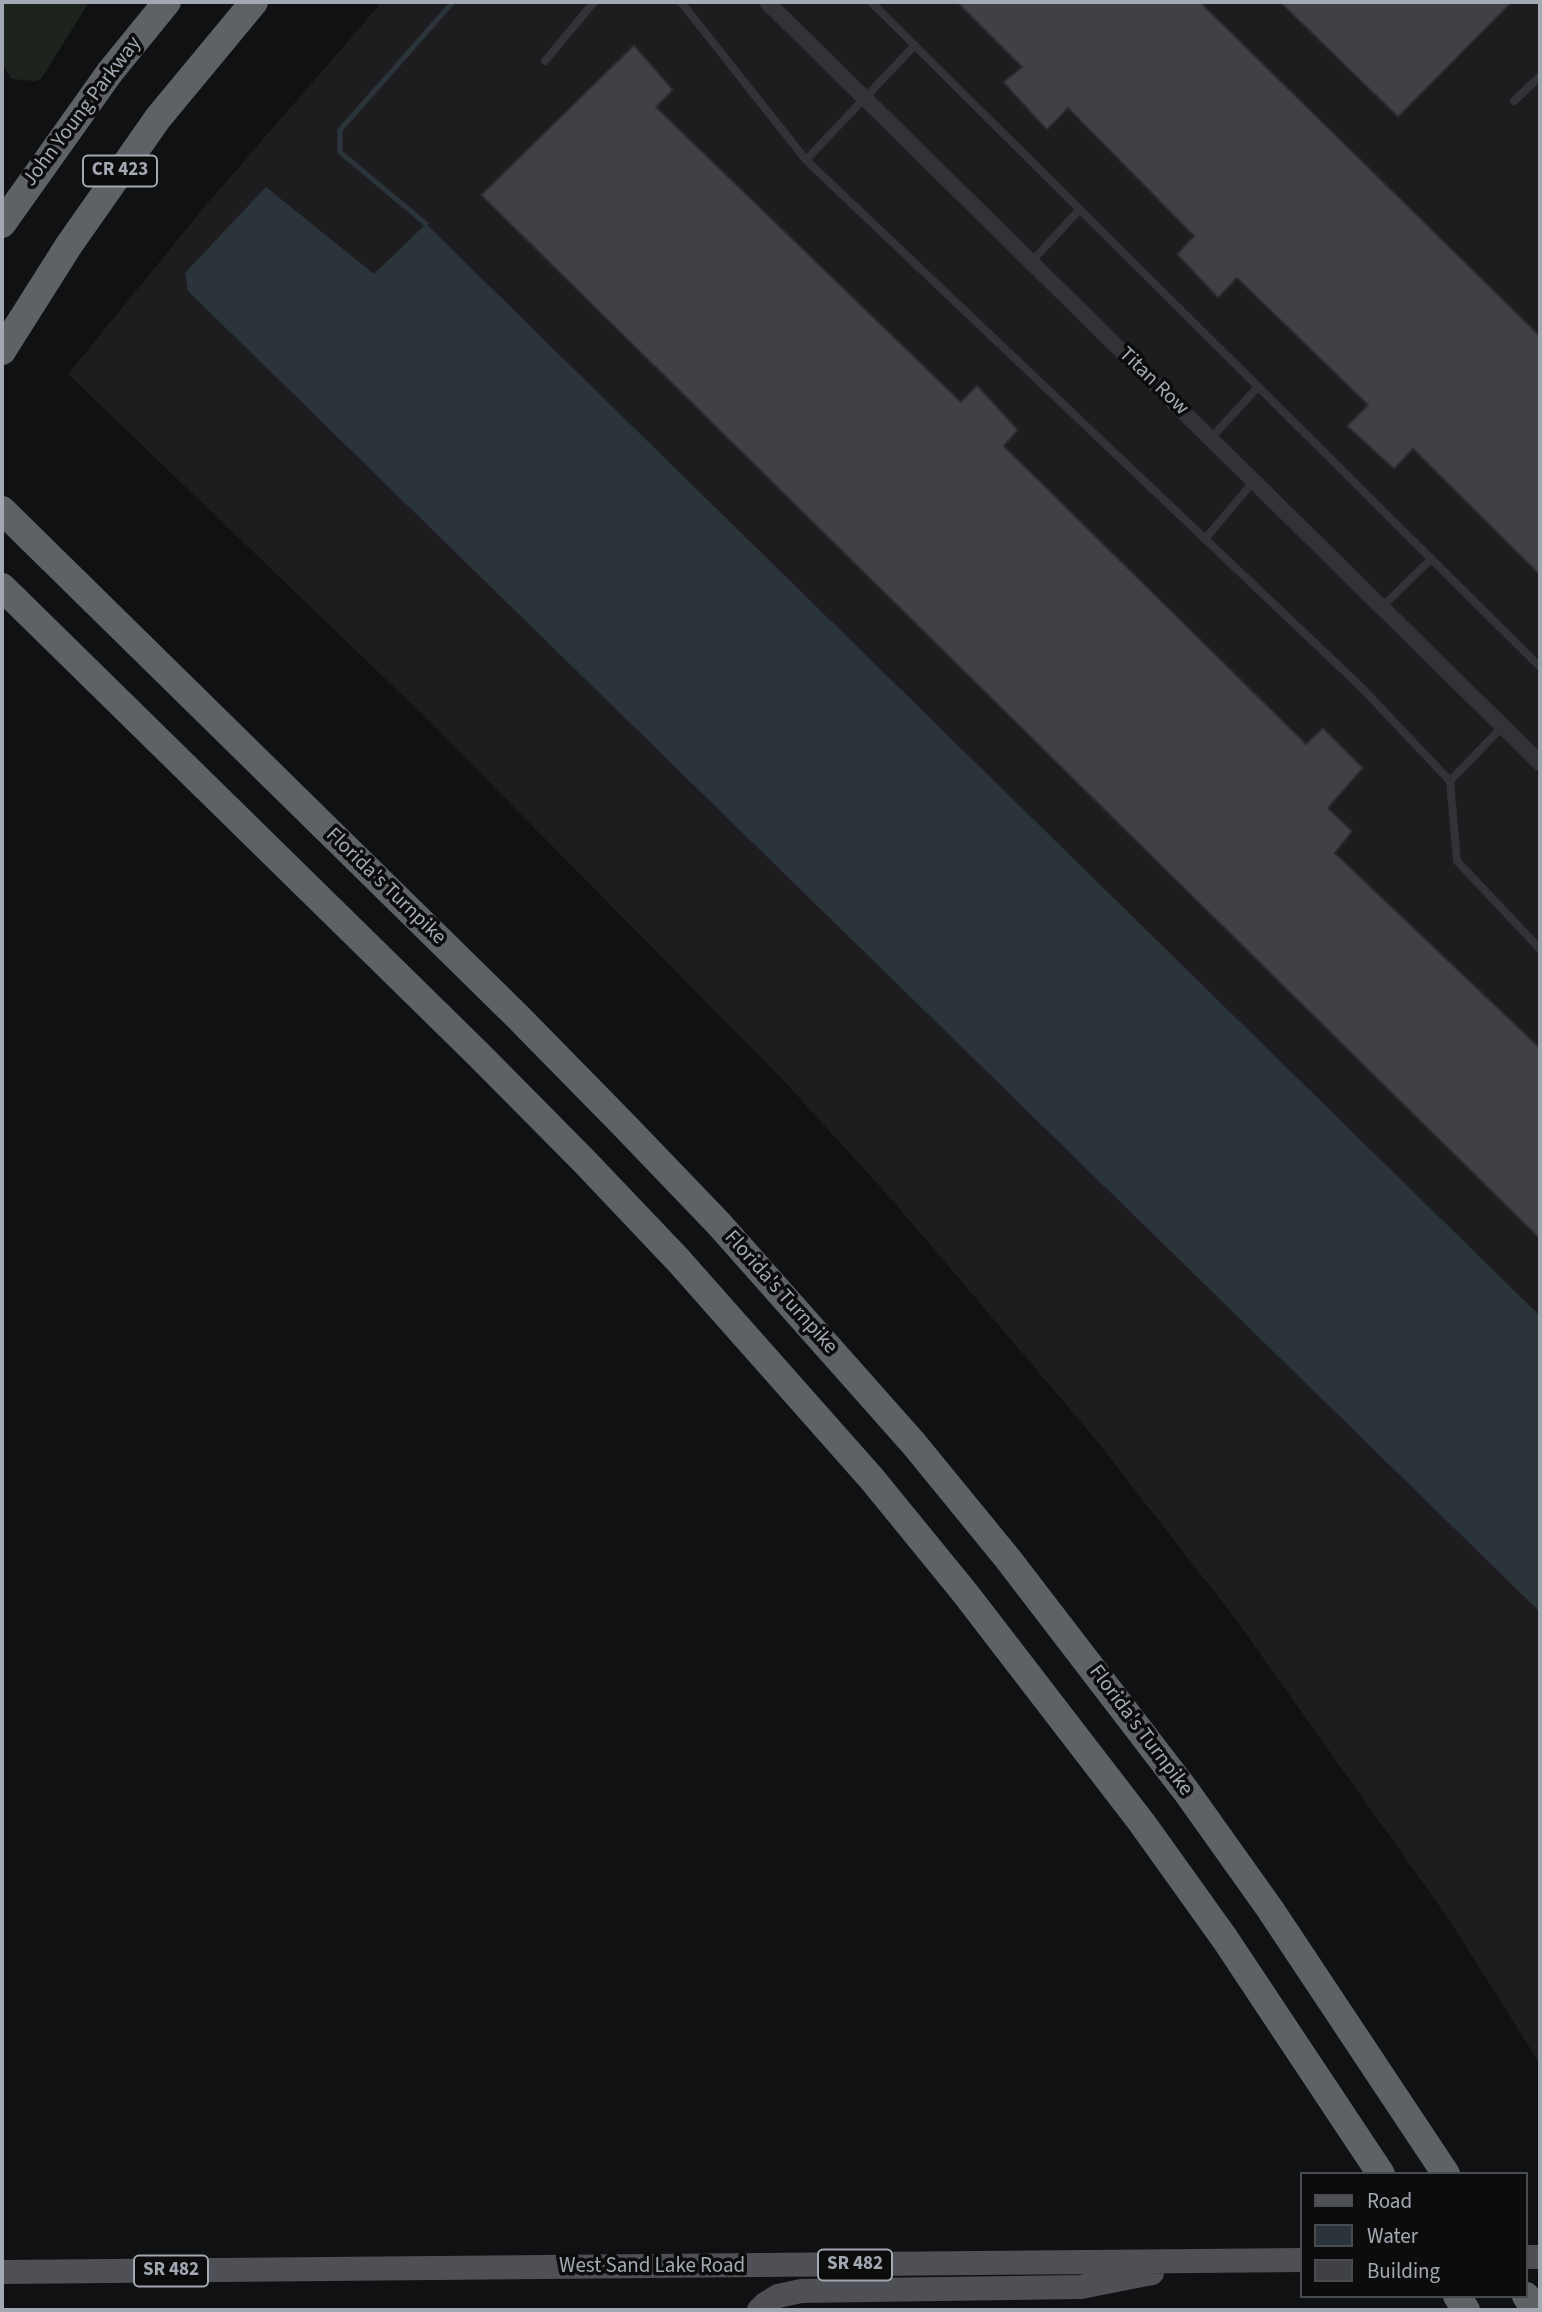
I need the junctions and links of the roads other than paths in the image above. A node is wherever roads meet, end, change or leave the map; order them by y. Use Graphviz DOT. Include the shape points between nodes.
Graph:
graph roads {
  1 [pos="167,2"];
  2 [pos="254,2"];
  3 [pos="594,2"];
  4 [pos="681,2"];
  5 [pos="767,2"];
  6 [pos="871,2"];
  7 [pos="915,45"];
  8 [pos="545,61"];
  9 [pos="1540,76"];
  10 [pos="864,98"];
  11 [pos="1514,101"];
  12 [pos="806,160"];
  13 [pos="1080,209"];
  14 [pos="2,224"];
  15 [pos="1031,262"];
  16 [pos="2,351"];
  17 [pos="1258,387"];
  18 [pos="1210,439"];
  19 [pos="1254,481"];
  20 [pos="2,510"];
  21 [pos="1205,539"];
  22 [pos="1431,559"];
  23 [pos="2,587"];
  24 [pos="1382,607"];
  25 [pos="1540,667"];
  26 [pos="1503,726"];
  27 [pos="1540,763"];
  28 [pos="1450,781"];
  29 [pos="1540,949"];
  30 [pos="1380,2172"];
  31 [pos="1445,2172"];
  32 [pos="1300,2260"];
  33 [pos="1214,2261"];
  34 [pos="2,2272"];
  35 [pos="759,2310"];
  1 -- 14 [label="highway, John Young Parkway / CR 423" via="110,72"];
  2 -- 16 [label="highway, CR 423" via="158,118"];
  3 -- 8 [label="lane"];
  4 -- 12 [label="lane"];
  5 -- 10 [label="street, Titan Row"];
  6 -- 7 [label="lane"];
  7 -- 10 [label="lane"];
  7 -- 13 [label="lane"];
  9 -- 11 [label="lane"];
  10 -- 12 [label="lane"];
  10 -- 15 [label="street, Titan Row"];
  12 -- 21 [label="lane"];
  13 -- 15 [label="lane"];
  13 -- 17 [label="lane"];
  15 -- 18 [label="street, Titan Row"];
  17 -- 18 [label="lane"];
  17 -- 22 [label="lane"];
  18 -- 19 [label="street, Titan Row"];
  19 -- 21 [label="lane"];
  19 -- 24 [label="street, Titan Row"];
  20 -- 31 [label="highway, Florida's Turnpike" via="623,1124 719,1224 914,1444 1186,1791 1278,1920"];
  21 -- 28 [label="lane" via="1361,687"];
  22 -- 24 [label="lane"];
  22 -- 25 [label="lane"];
  23 -- 30 [label="highway" via="584,1161 872,1479 1142,1823"];
  24 -- 26 [label="street, Titan Row"];
  26 -- 27 [label="street, Titan Row"];
  26 -- 28 [label="lane"];
  28 -- 29 [label="lane" via="1457,861"];
  32 -- 33 [label="main road, West Sand Lake Road / SR 482"];
  33 -- 34 [label="main road, West Sand Lake Road / SR 482"];
  33 -- 35 [label="main road" via="1081,2287 801,2291 778,2296"];
}
